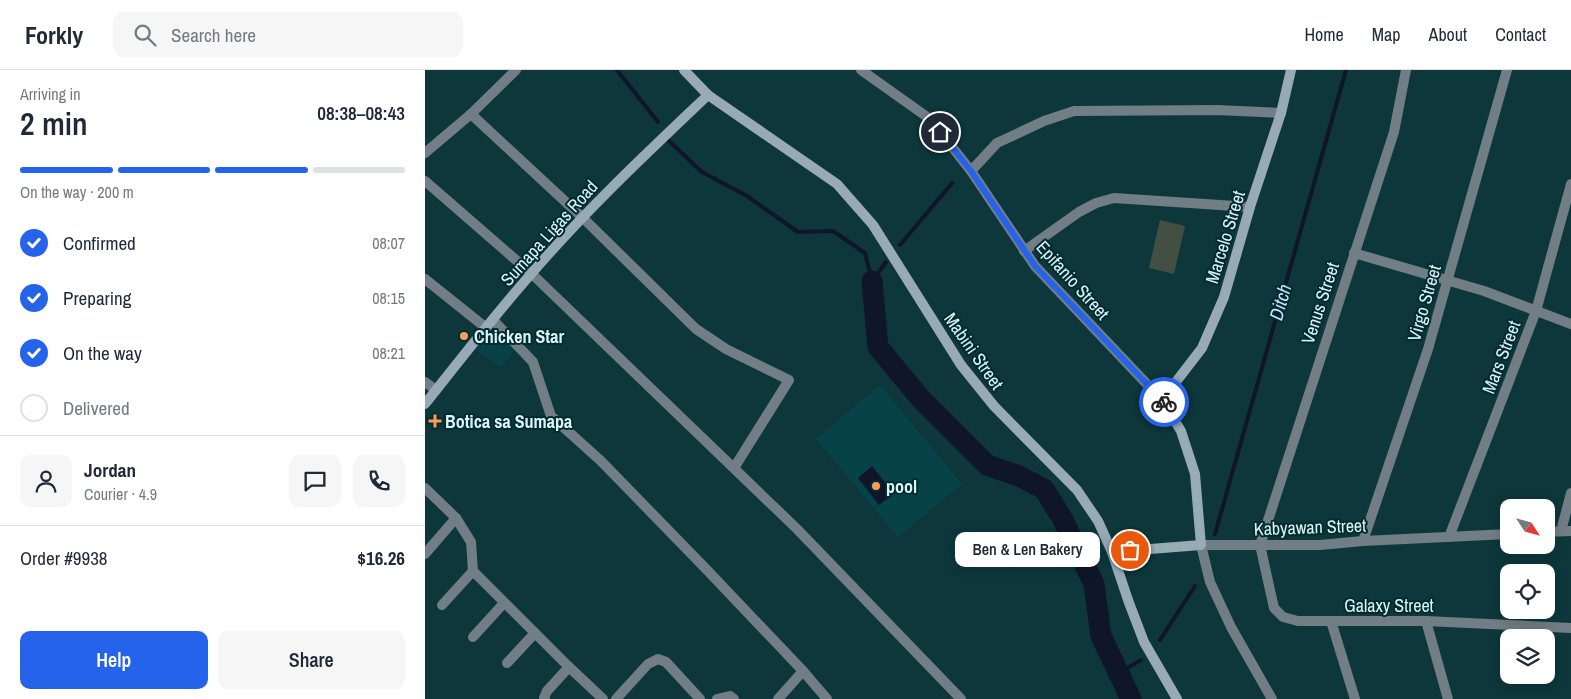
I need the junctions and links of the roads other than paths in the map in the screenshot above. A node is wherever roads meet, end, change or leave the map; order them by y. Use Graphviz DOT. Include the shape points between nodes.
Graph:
graph roads {
  1 [pos="517,70"];
  2 [pos="684,70"];
  3 [pos="861,70"];
  4 [pos="1291,70"];
  5 [pos="1406,70"];
  6 [pos="1507,70"];
  7 [pos="708,95"];
  8 [pos="471,114"];
  9 [pos="1281,114"];
  10 [pos="425,153"];
  11 [pos="971,171"];
  12 [pos="425,181"];
  13 [pos="1571,184"];
  14 [pos="1250,207"];
  15 [pos="583,218"];
  16 [pos="1024,251"];
  17 [pos="1353,253"];
  18 [pos="531,273"];
  19 [pos="425,279"];
  20 [pos="1448,280"];
  21 [pos="1535,310"];
  22 [pos="489,324"];
  23 [pos="1571,324"];
  24 [pos="425,382"];
  25 [pos="436,390"];
  26 [pos="1162,400"];
  27 [pos="425,404"];
  28 [pos="733,468"];
  29 [pos="425,488"];
  30 [pos="1571,493"];
  31 [pos="456,518"];
  32 [pos="1566,531"];
  33 [pos="1500,534"];
  34 [pos="1449,537"];
  35 [pos="1363,541"];
  36 [pos="1201,545"];
  37 [pos="1260,546"];
  38 [pos="1112,552"];
  39 [pos="425,554"];
  40 [pos="473,571"];
  41 [pos="504,603"];
  42 [pos="442,605"];
  43 [pos="1331,621"];
  44 [pos="1426,621"];
  45 [pos="1571,628"];
  46 [pos="535,633"];
  47 [pos="473,637"];
  48 [pos="507,663"];
  49 [pos="569,667"];
  50 [pos="803,671"];
  51 [pos="545,699"];
  52 [pos="603,699"];
  53 [pos="616,699"];
  54 [pos="700,699"];
  55 [pos="717,699"];
  56 [pos="734,699"];
  57 [pos="778,699"];
  58 [pos="827,699"];
  59 [pos="961,699"];
  60 [pos="1177,699"];
  61 [pos="1272,699"];
  62 [pos="1355,699"];
  63 [pos="1448,699"];
  1 -- 8 [label="street"];
  2 -- 7 [label="main road, Mabini Street"];
  3 -- 11 [label="street, Epifanio Street" via="930,119"];
  4 -- 9 [label="main road, Marcelo Street"];
  5 -- 17 [label="street, Venus Street" via="1394,132"];
  6 -- 20 [label="street, Virgo Street"];
  7 -- 15 [label="main road, Sumapa Ligas Road"];
  7 -- 38 [label="main road, Mabini Street" via="837,184 873,225 961,365 994,406 1077,490 1099,521"];
  8 -- 10 [label="street"];
  8 -- 15 [label="street"];
  9 -- 11 [label="street" via="1199,110 1074,111 997,143"];
  9 -- 14 [label="main road, Marcelo Street"];
  11 -- 16 [label="street, Epifanio Street"];
  12 -- 18 [label="street"];
  13 -- 21 [label="street, Mars Street"];
  14 -- 16 [label="street" via="1114,198 1079,212"];
  14 -- 26 [label="main road, Marcelo Street" via="1224,297 1202,348"];
  15 -- 18 [label="main road, Sumapa Ligas Road"];
  15 -- 28 [label="street" via="696,329 726,349 789,380"];
  16 -- 26 [label="street, Epifanio Street"];
  17 -- 20 [label="street"];
  17 -- 37 [label="street, Venus Street"];
  18 -- 22 [label="main road, Sumapa Ligas Road"];
  18 -- 28 [label="street"];
  19 -- 22 [label="street"];
  20 -- 21 [label="street"];
  20 -- 35 [label="street, Virgo Street"];
  21 -- 23 [label="street"];
  21 -- 34 [label="street, Mars Street"];
  22 -- 25 [label="main road, Sumapa Ligas Road"];
  22 -- 50 [label="street" via="533,362 551,416 601,461"];
  24 -- 25 [label="street"];
  25 -- 27 [label="main road, Sumapa Ligas Road"];
  26 -- 36 [label="main road, Epifanio Street" via="1181,431 1195,474"];
  28 -- 59 [label="street" via="797,529"];
  29 -- 31 [label="street"];
  30 -- 32 [label="street"];
  31 -- 39 [label="street"];
  31 -- 40 [label="street" via="471,542"];
  33 -- 34 [label="street, Kabyawan Street"];
  34 -- 35 [label="street, Kabyawan Street"];
  35 -- 37 [label="street, Kabyawan Street"];
  36 -- 37 [label="street, Kabyawan Street"];
  36 -- 38 [label="main road, Kabyawan Street"];
  36 -- 61 [label="street" via="1210,582 1231,627"];
  37 -- 43 [label="street, Galaxy Street" via="1274,608 1283,617 1298,621"];
  38 -- 60 [label="main road, Mabini Street" via="1144,642"];
  40 -- 41 [label="street"];
  40 -- 42 [label="street"];
  41 -- 46 [label="street"];
  41 -- 47 [label="street"];
  43 -- 44 [label="street, Galaxy Street"];
  43 -- 62 [label="street"];
  44 -- 45 [label="street, Galaxy Street"];
  44 -- 63 [label="street"];
  46 -- 48 [label="street"];
  46 -- 49 [label="street"];
  49 -- 51 [label="street" via="547,691"];
  49 -- 52 [label="street"];
  50 -- 57 [label="street"];
  50 -- 58 [label="street"];
  53 -- 54 [label="street" via="647,664 658,659 666,662"];
  55 -- 56 [label="street" via="729,696"];
}
